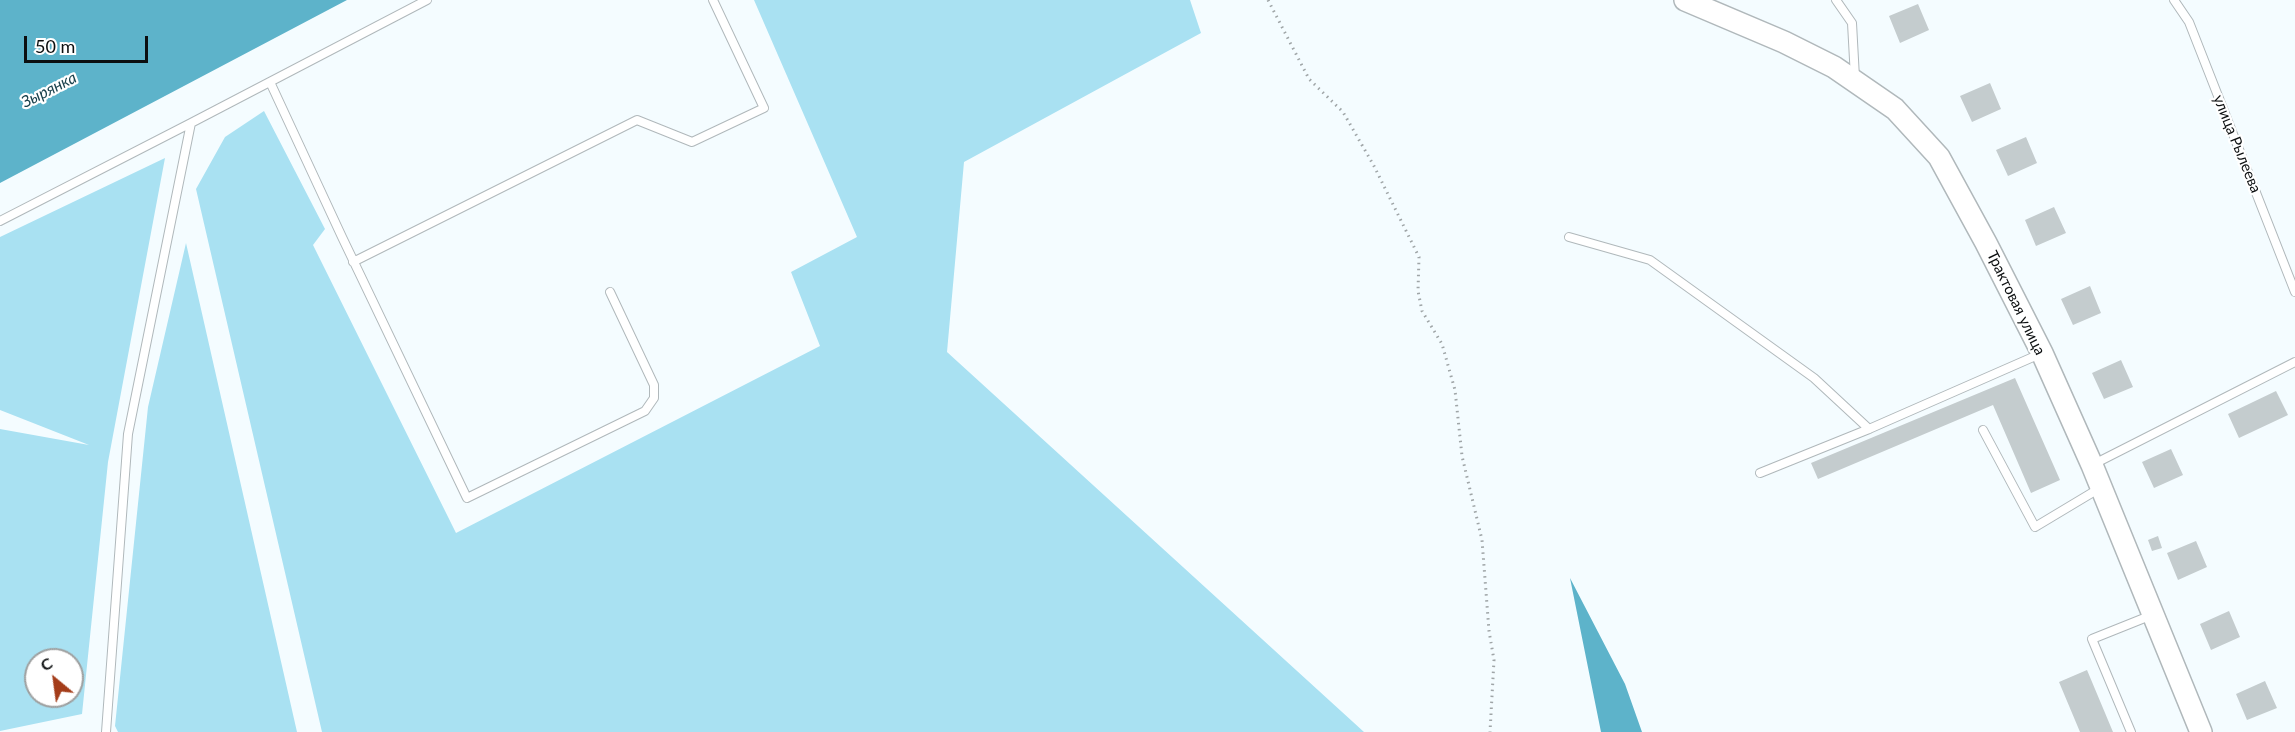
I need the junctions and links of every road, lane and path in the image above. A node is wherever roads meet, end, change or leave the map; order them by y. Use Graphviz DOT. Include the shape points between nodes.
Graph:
graph roads {
  1 [pos="427,0"];
  2 [pos="713,0"];
  3 [pos="1268,0"];
  4 [pos="1685,0"];
  5 [pos="1836,0"];
  6 [pos="2174,0"];
  7 [pos="270,82"];
  8 [pos="1855,82"];
  9 [pos="191,123"];
  10 [pos="0,221"];
  11 [pos="1569,237"];
  12 [pos="353,261"];
  13 [pos="610,292"];
  14 [pos="2295,292"];
  15 [pos="2042,353"];
  16 [pos="2295,362"];
  17 [pos="1869,429"];
  18 [pos="1983,430"];
  19 [pos="2092,465"];
  20 [pos="1760,473"];
  21 [pos="2102,488"];
  22 [pos="2154,614"];
  23 [pos="106,732"];
  24 [pos="1490,732"];
  25 [pos="2131,732"];
  26 [pos="2201,732"];
  1 -- 7 [label="lane"];
  2 -- 12 [label="lane" via="764,108 692,142 637,120"];
  3 -- 24 [label="path" via="1309,79 1343,112 1419,257 1422,311 1442,344 1455,390 1462,456 1482,540 1494,660"];
  4 -- 8 [label="street, Трактовая улица" via="1784,42"];
  5 -- 8 [label="lane" via="1852,23"];
  6 -- 14 [label="lane, улица Рылеева" via="2188,22"];
  7 -- 9 [label="lane"];
  7 -- 12 [label="lane"];
  8 -- 15 [label="street, Трактовая улица" via="1895,109 1939,157"];
  9 -- 10 [label="lane"];
  9 -- 23 [label="lane" via="128,434"];
  11 -- 17 [label="lane" via="1650,260 1814,378"];
  12 -- 13 [label="lane" via="466,498 645,411 654,398 654,385"];
  15 -- 17 [label="lane"];
  15 -- 19 [label="street, Трактовая улица"];
  16 -- 19 [label="lane"];
  17 -- 20 [label="lane"];
  18 -- 21 [label="lane" via="2034,527"];
  19 -- 21 [label="street, Трактовая улица"];
  21 -- 22 [label="street, Трактовая улица"];
  22 -- 25 [label="lane" via="2092,639"];
  22 -- 26 [label="street, Трактовая улица"];
}
